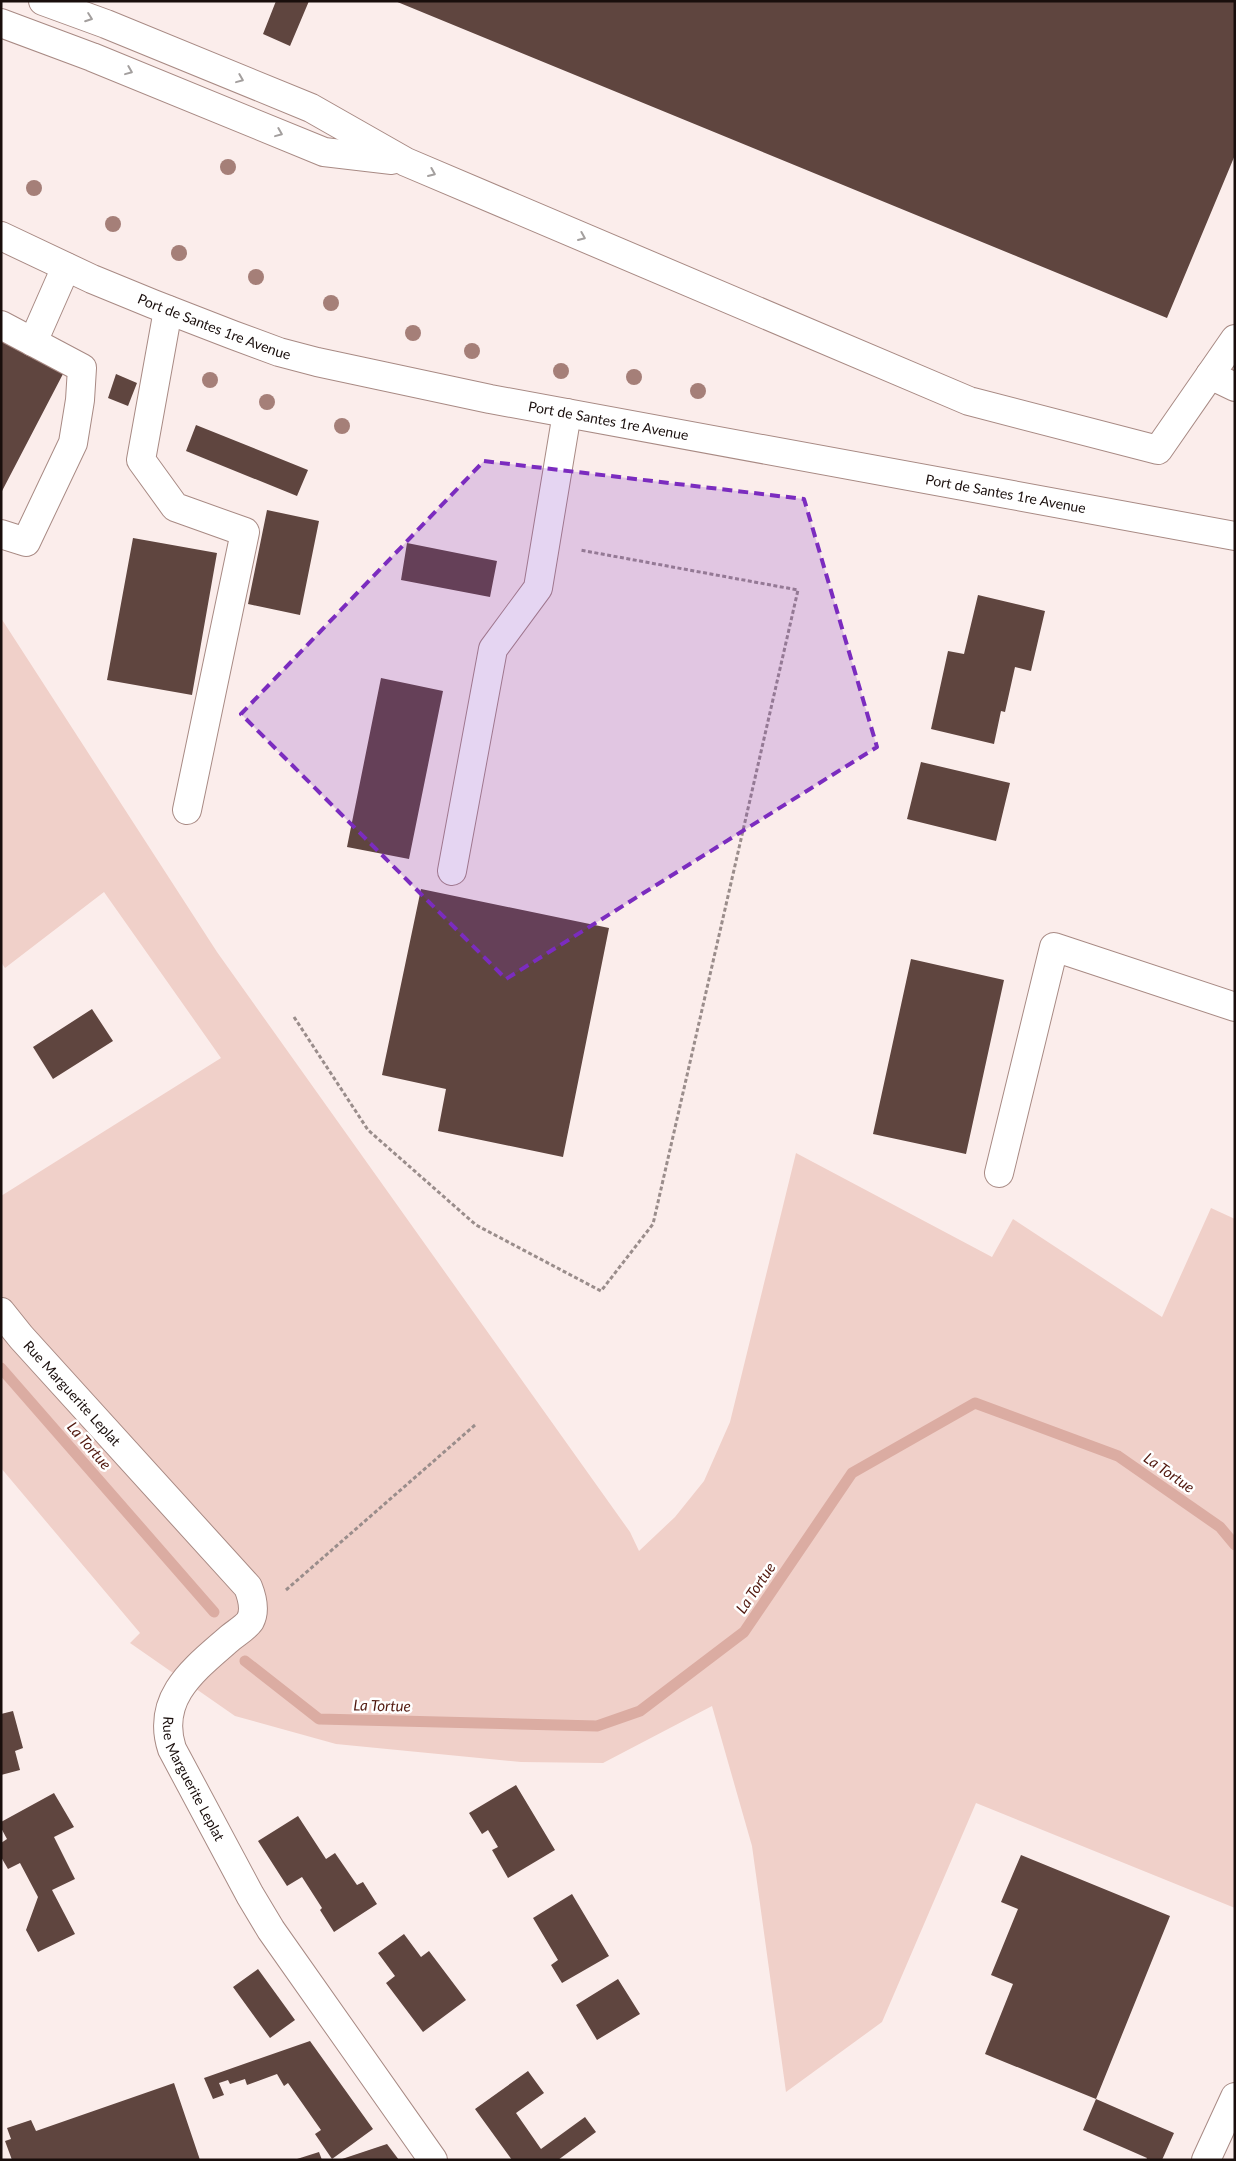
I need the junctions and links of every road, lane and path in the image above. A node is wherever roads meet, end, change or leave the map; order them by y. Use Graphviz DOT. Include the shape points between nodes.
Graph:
graph roads {
  1 [pos="43,1"];
  2 [pos="1,23"];
  3 [pos="406,162"];
  4 [pos="1,236"];
  5 [pos="66,267"];
  6 [pos="168,310"];
  7 [pos="1,325"];
  8 [pos="1235,339"];
  9 [pos="33,342"];
  10 [pos="1210,376"];
  11 [pos="1235,386"];
  12 [pos="567,414"];
  13 [pos="1,534"];
  14 [pos="1235,536"];
  15 [pos="545,544"];
  16 [pos="187,810"];
  17 [pos="452,871"];
  18 [pos="1235,1007"];
  19 [pos="294,1017"];
  20 [pos="999,1173"];
  21 [pos="1,1312"];
  22 [pos="475,1425"];
  23 [pos="250,1622"];
  24 [pos="1235,2097"];
  25 [pos="433,2160"];
  26 [pos="1206,2160"];
  1 -- 3 [label="street, one-way" via="311,108"];
  2 -- 3 [label="street, one-way" via="92,56 324,152"];
  3 -- 10 [label="street, one-way" via="969,401 1158,450"];
  4 -- 5 [label="street, Port de Santes 1re Avenue"];
  5 -- 6 [label="street, Port de Santes 1re Avenue"];
  5 -- 9 [label="street"];
  6 -- 12 [label="street, Port de Santes 1re Avenue" via="232,336 317,362"];
  6 -- 16 [label="street" via="141,460 174,507 245,532"];
  7 -- 9 [label="street"];
  8 -- 10 [label="street"];
  9 -- 13 [label="street" via="82,368 73,443 26,542"];
  10 -- 11 [label="street"];
  12 -- 14 [label="street, Port de Santes 1re Avenue"];
  12 -- 15 [label="street"];
  15 -- 17 [label="street" via="538,588 493,649"];
  15 -- 19 [label="path" via="798,590 653,1224 601,1291 476,1224 368,1130"];
  18 -- 20 [label="street" via="1054,947"];
  21 -- 23 [label="street, Rue Marguerite Leplat" via="248,1587 253,1611"];
  22 -- 23 [label="path"];
  23 -- 25 [label="street, Rue Marguerite Leplat" via="206,1659 176,1692 168,1721 172,1748 271,1930"];
  24 -- 26 [label="street"];
}
